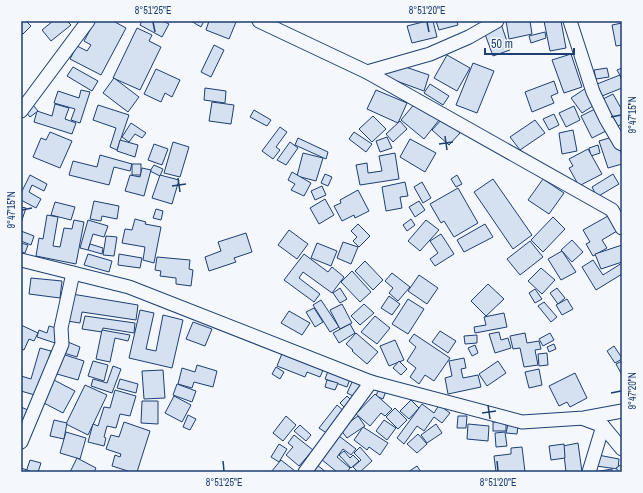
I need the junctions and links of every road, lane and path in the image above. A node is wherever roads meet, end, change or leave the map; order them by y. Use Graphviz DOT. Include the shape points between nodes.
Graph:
graph roads {
  1 [pos="88,21"];
  2 [pos="259,21"];
  3 [pos="497,21"];
  4 [pos="570,21"];
  5 [pos="367,72"];
  6 [pos="21,111"];
  7 [pos="622,144"];
  8 [pos="622,228"];
  9 [pos="21,260"];
  10 [pos="73,273"];
  11 [pos="371,382"];
  12 [pos="622,411"];
  13 [pos="584,418"];
  14 [pos="602,426"];
  15 [pos="21,442"];
  16 [pos="622,449"];
  17 [pos="305,472"];
  18 [pos="589,472"];
  1 -- 6 [label="street"];
  2 -- 5 [label="street"];
  3 -- 5 [label="street" via="430,54"];
  4 -- 7 [label="street" via="593,92"];
  5 -- 8 [label="street" via="612,210"];
  9 -- 10 [label="street"];
  10 -- 11 [label="street" via="129,287"];
  10 -- 15 [label="street" via="61,328 62,344"];
  11 -- 13 [label="street" via="522,422"];
  11 -- 17 [label="street"];
  12 -- 13 [label="street"];
  13 -- 14 [label="street"];
  14 -- 16 [label="street"];
  14 -- 18 [label="street"];
}
